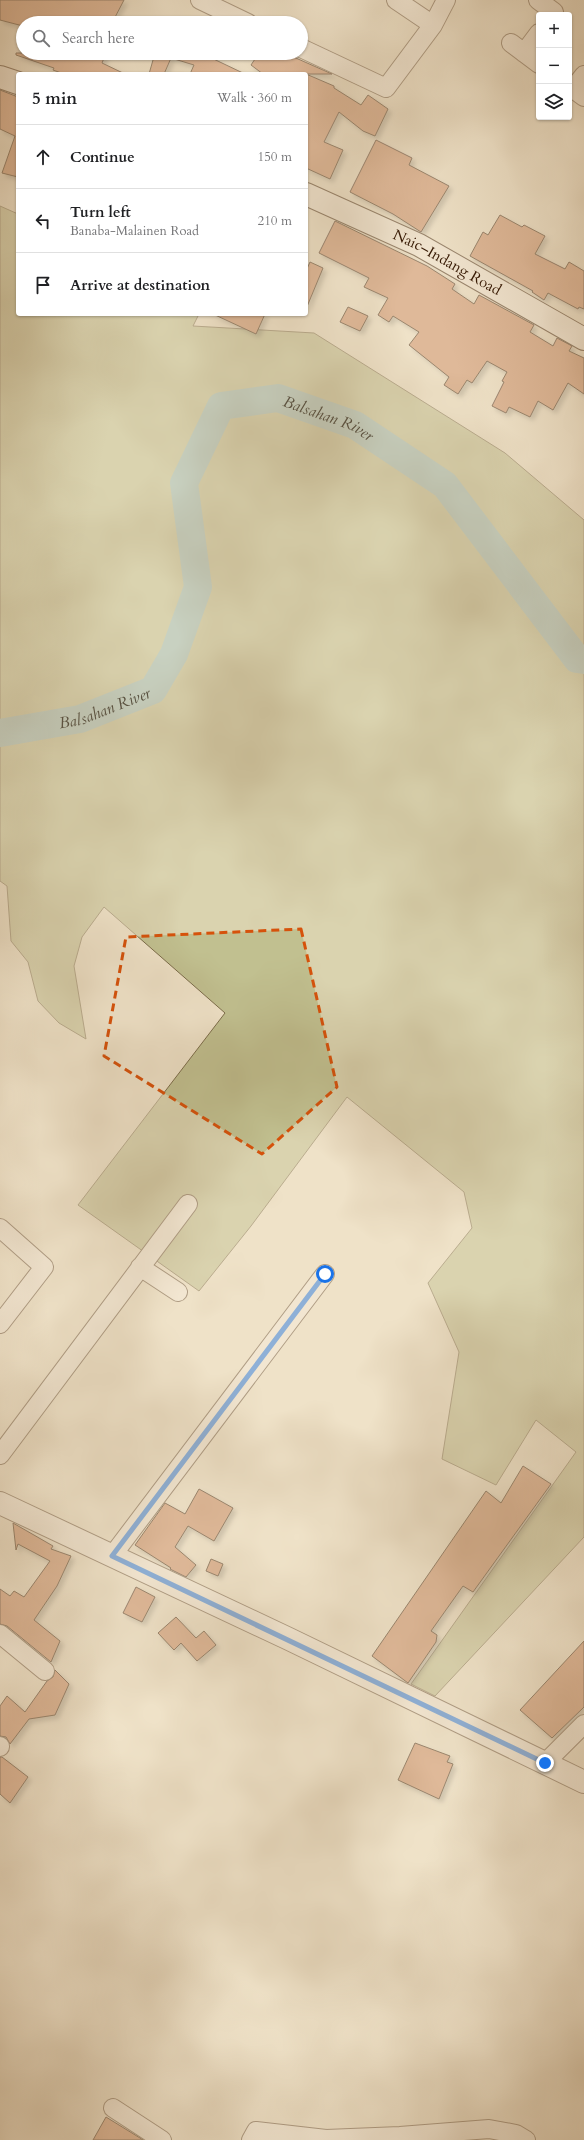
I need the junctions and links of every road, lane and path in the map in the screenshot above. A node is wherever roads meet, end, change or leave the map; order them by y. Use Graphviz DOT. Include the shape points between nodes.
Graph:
graph roads {
  1 [pos="200,0"];
  2 [pos="396,0"];
  3 [pos="446,0"];
  4 [pos="538,0"];
  5 [pos="557,9"];
  6 [pos="233,16"];
  7 [pos="433,25"];
  8 [pos="536,35"];
  9 [pos="308,51"];
  10 [pos="536,62"];
  11 [pos="584,75"];
  12 [pos="0,77"];
  13 [pos="16,82"];
  14 [pos="575,91"];
  15 [pos="308,195"];
  16 [pos="584,339"];
  17 [pos="188,1204"];
  18 [pos="0,1228"];
  19 [pos="140,1267"];
  20 [pos="325,1274"];
  21 [pos="178,1292"];
  22 [pos="0,1324"];
  23 [pos="0,1455"];
  24 [pos="0,1503"];
  25 [pos="112,1556"];
  26 [pos="0,1634"];
  27 [pos="45,1671"];
  28 [pos="584,1724"];
  29 [pos="545,1763"];
  30 [pos="584,1782"];
  31 [pos="113,2108"];
  32 [pos="162,2140"];
  33 [pos="251,2140"];
  34 [pos="526,2140"];
  1 -- 6 [label="street"];
  2 -- 7 [label="street"];
  3 -- 7 [label="street"];
  4 -- 5 [label="street"];
  7 -- 9 [label="street" via="386,88"];
  8 -- 10 [label="street" via="517,48"];
  11 -- 14 [label="street"];
  12 -- 13 [label="street"];
  15 -- 16 [label="street, Naic–Indang Road" via="419,245"];
  17 -- 19 [label="street"];
  18 -- 22 [label="street" via="44,1267"];
  19 -- 21 [label="street"];
  19 -- 23 [label="street"];
  20 -- 25 [label="street"];
  24 -- 25 [label="street"];
  25 -- 29 [label="street"];
  26 -- 27 [label="street"];
  28 -- 29 [label="street"];
  29 -- 30 [label="street"];
  31 -- 32 [label="street"];
  33 -- 34 [label="street" via="256,2131 326,2139 489,2129 516,2134"];
}
